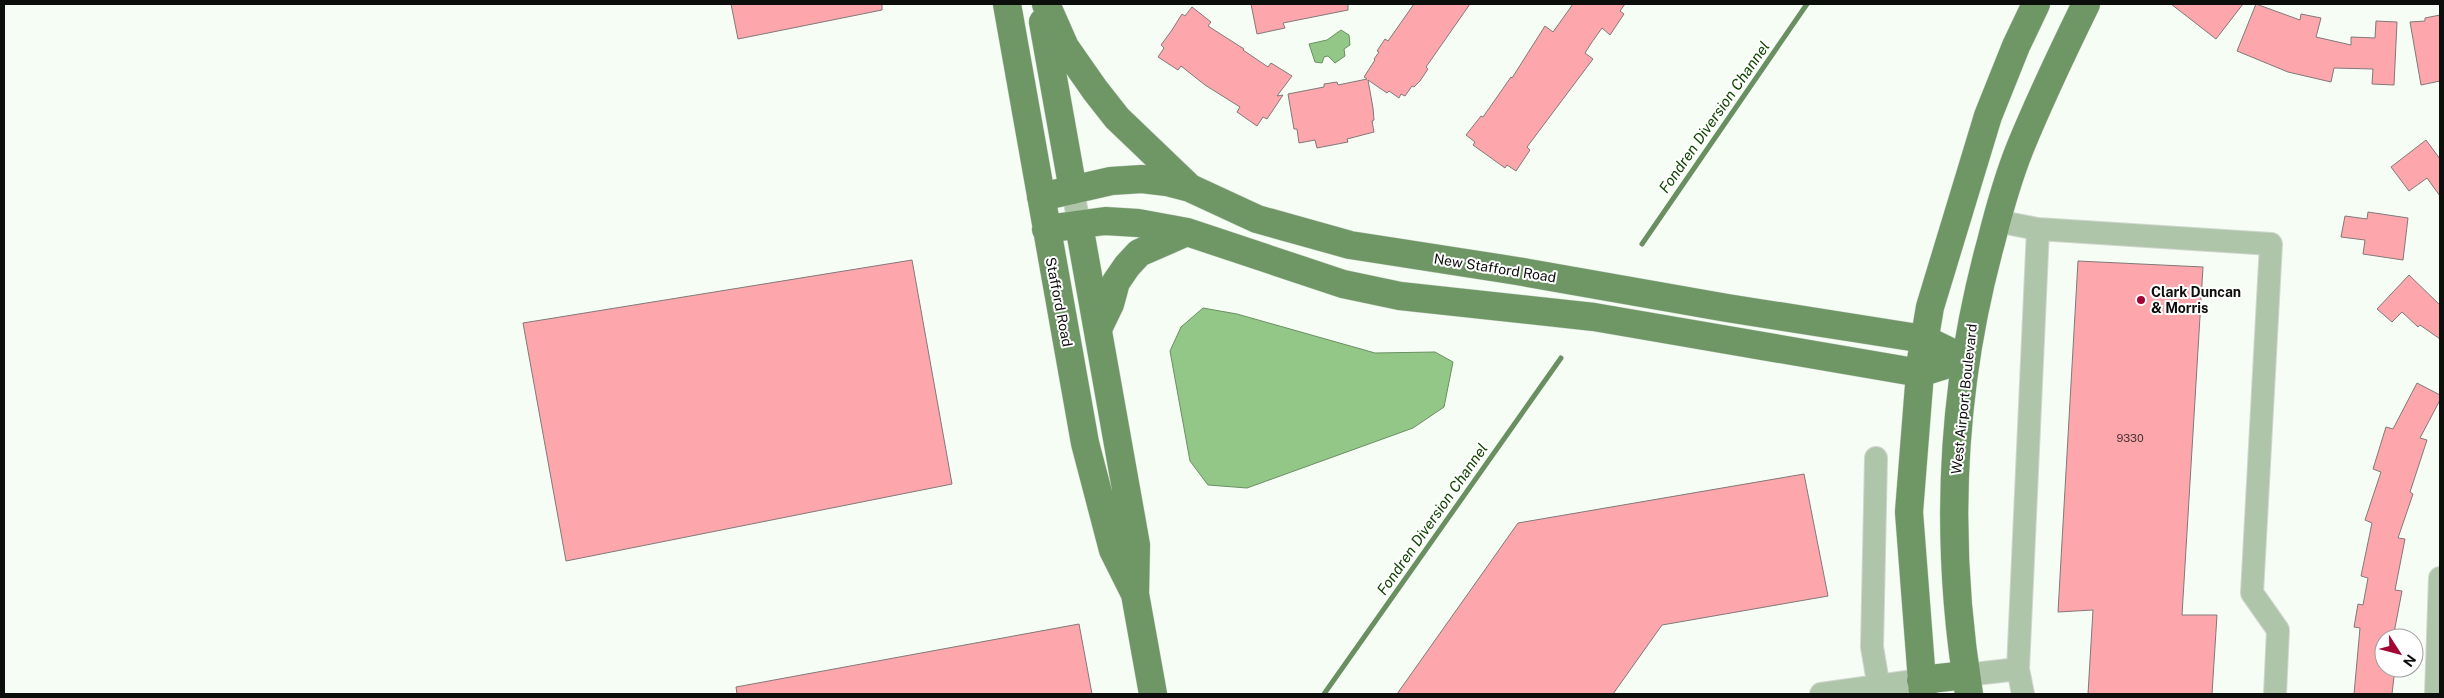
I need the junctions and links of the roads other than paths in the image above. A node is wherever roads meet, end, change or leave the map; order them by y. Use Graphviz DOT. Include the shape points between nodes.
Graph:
graph roads {
  1 [pos="1007,4"];
  2 [pos="1039,4"];
  3 [pos="1046,4"];
  4 [pos="2036,4"];
  5 [pos="2086,4"];
  6 [pos="1190,188"];
  7 [pos="1073,190"];
  8 [pos="1041,197"];
  9 [pos="1996,222"];
  10 [pos="1079,225"];
  11 [pos="1046,229"];
  12 [pos="2038,229"];
  13 [pos="1187,232"];
  14 [pos="1350,245"];
  15 [pos="1343,284"];
  16 [pos="1098,328"];
  17 [pos="1924,339"];
  18 [pos="1965,359"];
  19 [pos="1920,373"];
  20 [pos="1876,458"];
  21 [pos="2440,578"];
  22 [pos="1135,594"];
  23 [pos="2018,668"];
  24 [pos="1968,684"];
  25 [pos="1922,687"];
  26 [pos="1880,690"];
  27 [pos="1153,694"];
  28 [pos="1821,694"];
  29 [pos="2023,694"];
  30 [pos="2275,694"];
  31 [pos="2436,694"];
  1 -- 8 [label="main road, Stafford Road"];
  2 -- 7 [label="main road"];
  3 -- 6 [label="main road" via="1065,47 1095,90 1117,118"];
  4 -- 17 [label="main road" via="1988,116 1930,307"];
  5 -- 9 [label="main road, West Airport Boulevard" via="2020,149"];
  6 -- 7 [label="main road, New Stafford Road" via="1142,179 1111,181"];
  6 -- 14 [label="main road, New Stafford Road" via="1257,219"];
  7 -- 8 [label="main road, New Stafford Road"];
  7 -- 10 [label="street"];
  8 -- 11 [label="main road, Stafford Road"];
  9 -- 12 [label="street"];
  9 -- 18 [label="main road, West Airport Boulevard" via="1975,301"];
  10 -- 11 [label="main road"];
  10 -- 13 [label="main road" via="1105,221 1138,223"];
  10 -- 16 [label="main road, Stafford Road"];
  11 -- 22 [label="main road, Stafford Road" via="1085,443 1113,550"];
  12 -- 23 [label="street"];
  12 -- 30 [label="street" via="2271,244 2252,593 2278,630"];
  13 -- 15 [label="main road"];
  13 -- 16 [label="main road" via="1139,253 1126,266 1116,282"];
  14 -- 15 [label="main road"];
  14 -- 17 [label="main road, New Stafford Road"];
  15 -- 19 [label="main road" via="1400,296 1594,317"];
  16 -- 22 [label="main road, Stafford Road" via="1136,545"];
  17 -- 18 [label="main road, New Stafford Road"];
  17 -- 19 [label="main road"];
  18 -- 19 [label="main road"];
  18 -- 24 [label="main road, West Airport Boulevard" via="1954,502 1956,590"];
  19 -- 25 [label="main road" via="1909,512"];
  20 -- 26 [label="street" via="1872,646"];
  21 -- 31 [label="street"];
  22 -- 27 [label="main road, Stafford Road"];
  23 -- 24 [label="street"];
  23 -- 29 [label="street"];
  24 -- 25 [label="main road"];
  25 -- 26 [label="street"];
  26 -- 28 [label="street"];
}
